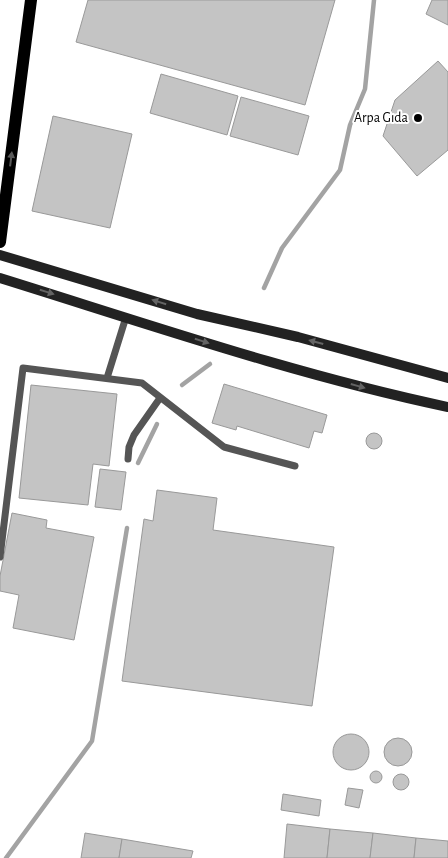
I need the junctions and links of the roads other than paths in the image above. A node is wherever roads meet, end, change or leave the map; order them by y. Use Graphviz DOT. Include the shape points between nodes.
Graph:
graph roads {
  1 [pos="31,0"];
  2 [pos="0,242"];
  3 [pos="0,255"];
  4 [pos="0,278"];
  5 [pos="126,317"];
  6 [pos="107,378"];
  7 [pos="448,378"];
  8 [pos="160,398"];
  9 [pos="448,407"];
  10 [pos="128,459"];
  11 [pos="295,466"];
  12 [pos="0,557"];
  2 -- 1 [label="main road, one-way"];
  7 -- 3 [label="street, one-way" via="298,337 197,314"];
  4 -- 5 [label="street, one-way"];
  5 -- 6 [label="lane"];
  5 -- 9 [label="street, one-way" via="379,392"];
  6 -- 8 [label="lane" via="142,383"];
  6 -- 12 [label="lane" via="23,368"];
  8 -- 10 [label="lane" via="134,435"];
  8 -- 11 [label="lane" via="224,447"];
}
